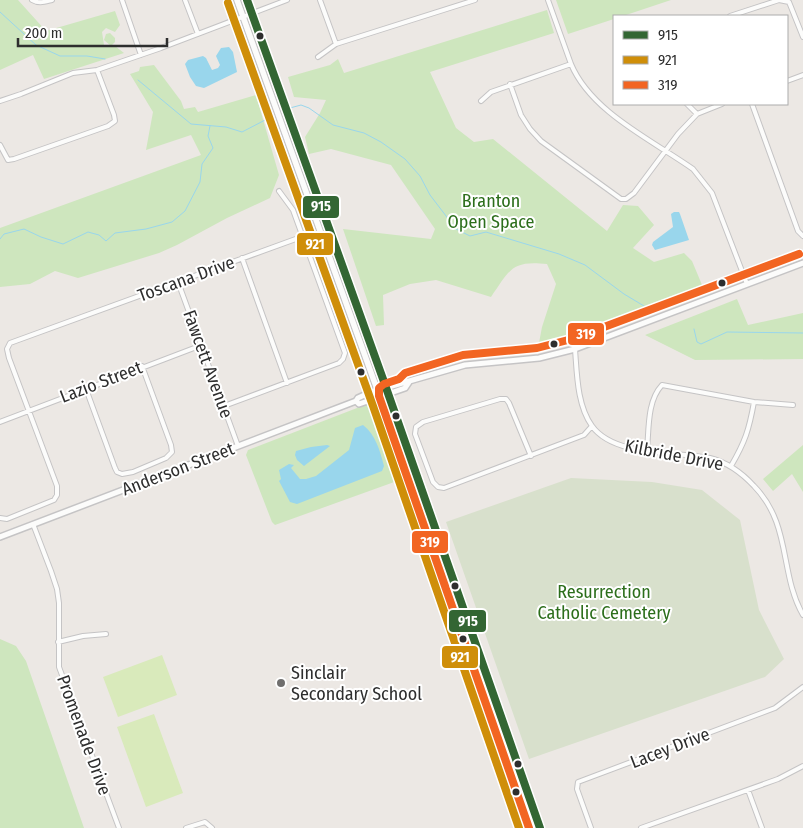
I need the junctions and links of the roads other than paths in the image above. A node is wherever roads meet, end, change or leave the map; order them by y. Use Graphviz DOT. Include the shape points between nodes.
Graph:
graph roads {
  1 [pos="32,0"];
  2 [pos="52,0"];
  3 [pos="122,0"];
  4 [pos="185,0"];
  5 [pos="238,0"];
  6 [pos="247,0"];
  7 [pos="286,0"];
  8 [pos="320,0"];
  9 [pos="475,0"];
  10 [pos="548,0"];
  11 [pos="252,13"];
  12 [pos="733,15"];
  13 [pos="243,16"];
  14 [pos="198,34"];
  15 [pos="803,37"];
  16 [pos="336,44"];
  17 [pos="141,55"];
  18 [pos="318,57"];
  19 [pos="571,64"];
  20 [pos="97,70"];
  21 [pos="803,75"];
  22 [pos="788,81"];
  23 [pos="510,84"];
  24 [pos="0,101"];
  25 [pos="481,102"];
  26 [pos="689,105"];
  27 [pos="720,105"];
  28 [pos="752,105"];
  29 [pos="697,114"];
  30 [pos="0,145"];
  31 [pos="666,150"];
  32 [pos="279,191"];
  33 [pos="316,194"];
  34 [pos="308,197"];
  35 [pos="331,234"];
  36 [pos="304,236"];
  37 [pos="803,236"];
  38 [pos="322,237"];
  39 [pos="242,258"];
  40 [pos="803,263"];
  41 [pos="178,282"];
  42 [pos="747,284"];
  43 [pos="202,345"];
  44 [pos="575,349"];
  45 [pos="142,366"];
  46 [pos="287,383"];
  47 [pos="86,389"];
  48 [pos="378,390"];
  49 [pos="387,390"];
  50 [pos="380,396"];
  51 [pos="356,401"];
  52 [pos="754,402"];
  53 [pos="793,405"];
  54 [pos="224,406"];
  55 [pos="29,410"];
  56 [pos="0,422"];
  57 [pos="592,426"];
  58 [pos="238,446"];
  59 [pos="647,450"];
  60 [pos="531,456"];
  61 [pos="730,466"];
  62 [pos="0,518"];
  63 [pos="33,524"];
  64 [pos="0,537"];
  65 [pos="803,616"];
  66 [pos="106,634"];
  67 [pos="58,642"];
  68 [pos="803,687"];
  69 [pos="803,766"];
  70 [pos="748,790"];
  71 [pos="119,828"];
  72 [pos="186,828"];
  73 [pos="212,828"];
  74 [pos="530,828"];
  75 [pos="540,828"];
  76 [pos="591,828"];
  77 [pos="641,828"];
  78 [pos="762,828"];
  1 -- 2 [label="street" via="42,3"];
  3 -- 17 [label="street"];
  4 -- 14 [label="street"];
  5 -- 13 [label="main road"];
  6 -- 11 [label="main road"];
  7 -- 11 [label="street"];
  8 -- 16 [label="street"];
  9 -- 16 [label="street"];
  10 -- 19 [label="street"];
  11 -- 13 [label="street"];
  11 -- 33 [label="main road"];
  12 -- 15 [label="street" via="779,0 789,2"];
  13 -- 14 [label="street"];
  13 -- 34 [label="main road"];
  14 -- 17 [label="street"];
  16 -- 18 [label="street"];
  17 -- 20 [label="street"];
  19 -- 23 [label="street"];
  19 -- 31 [label="street" via="585,88 607,111"];
  20 -- 24 [label="street" via="73,73"];
  20 -- 30 [label="street" via="115,121 14,159 8,160"];
  21 -- 22 [label="street"];
  23 -- 25 [label="street" via="491,92"];
  23 -- 31 [label="street" via="521,115 530,129 621,199 634,193"];
  26 -- 29 [label="street"];
  27 -- 29 [label="street"];
  28 -- 37 [label="street" via="798,231"];
  29 -- 31 [label="street"];
  31 -- 42 [label="street" via="693,169 712,193"];
  32 -- 36 [label="street" via="293,210"];
  33 -- 34 [label="main road"];
  33 -- 35 [label="main road"];
  34 -- 38 [label="main road"];
  35 -- 38 [label="main road"];
  35 -- 49 [label="main road"];
  36 -- 39 [label="street"];
  36 -- 46 [label="street" via="345,353 340,363"];
  38 -- 48 [label="main road"];
  39 -- 41 [label="street, Toscana Drive"];
  39 -- 46 [label="street, Toscana Drive"];
  40 -- 42 [label="street, Anderson Street"];
  41 -- 43 [label="street, Fawcett Avenue"];
  41 -- 55 [label="street, Toscana Drive" via="10,343 7,350 9,358"];
  42 -- 44 [label="street, Anderson Street"];
  43 -- 45 [label="street, Lazio Street"];
  43 -- 54 [label="street, Fawcett Avenue"];
  44 -- 49 [label="street, Anderson Street" via="539,358 465,365 409,382 405,388"];
  44 -- 57 [label="street, Kilbride Drive" via="583,408"];
  45 -- 47 [label="street, Lazio Street"];
  45 -- 47 [label="street" via="172,445 172,452 166,458 142,468 122,474 118,472"];
  46 -- 54 [label="street"];
  47 -- 55 [label="street, Lazio Street"];
  48 -- 49 [label="street, Anderson Street"];
  48 -- 50 [label="main road"];
  48 -- 51 [label="street, Anderson Street"];
  49 -- 50 [label="street, Anderson Street"];
  49 -- 75 [label="main road"];
  50 -- 51 [label="street, Anderson Street" via="359,404"];
  50 -- 74 [label="main road"];
  51 -- 58 [label="street, Anderson Street"];
  52 -- 53 [label="street"];
  52 -- 59 [label="street" via="662,385 653,400"];
  52 -- 61 [label="street" via="743,445"];
  54 -- 58 [label="street, Fawcett Avenue"];
  55 -- 56 [label="street, Lazio Street"];
  55 -- 62 [label="street" via="57,486 57,495 54,500 15,516"];
  57 -- 59 [label="street, Kilbride Drive" via="605,439"];
  57 -- 60 [label="street" via="584,435"];
  58 -- 63 [label="street, Anderson Street"];
  59 -- 61 [label="street, Kilbride Drive" via="710,458"];
  60 -- 60 [label="street" via="444,488 438,487 433,482 418,442 416,426 506,399"];
  61 -- 65 [label="street, Kilbride Drive" via="754,486 776,519 797,604"];
  63 -- 64 [label="street, Anderson Street"];
  63 -- 67 [label="street, Promenade Drive" via="59,603"];
  66 -- 67 [label="street"];
  67 -- 71 [label="street, Promenade Drive" via="59,667"];
  68 -- 76 [label="street, Lacey Drive" via="775,708 578,782 577,789"];
  69 -- 70 [label="street"];
  70 -- 77 [label="street"];
  70 -- 78 [label="street"];
  72 -- 73 [label="street" via="205,822"];
}
